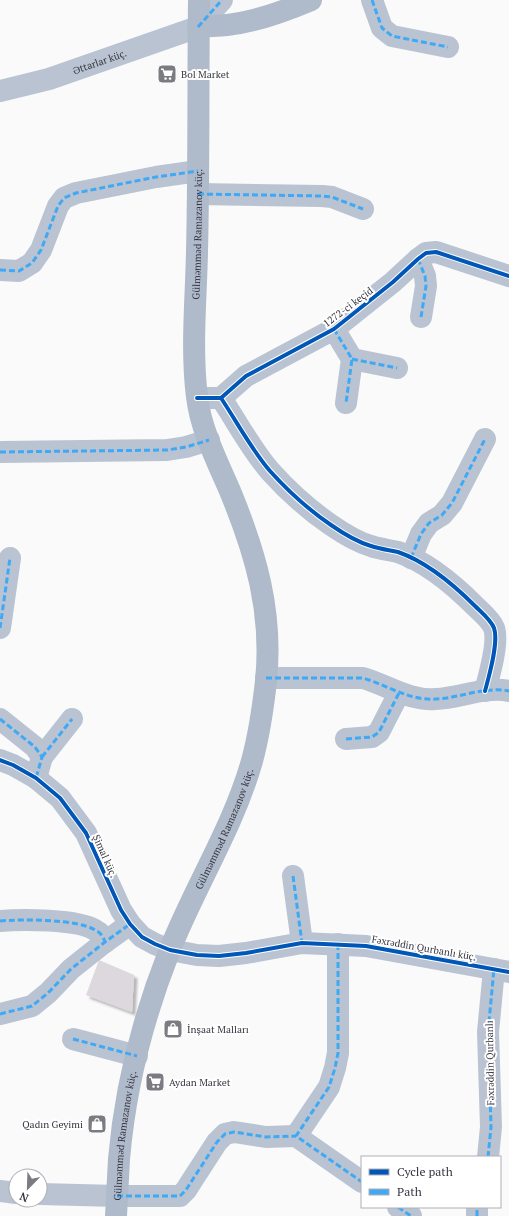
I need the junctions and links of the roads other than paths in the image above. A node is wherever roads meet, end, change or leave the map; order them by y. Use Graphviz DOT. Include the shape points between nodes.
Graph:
graph roads {
  1 [pos="198,0"];
  2 [pos="222,0"];
  3 [pos="311,0"];
  4 [pos="372,0"];
  5 [pos="198,27"];
  6 [pos="448,47"];
  7 [pos="0,91"];
  8 [pos="198,171"];
  9 [pos="198,194"];
  10 [pos="363,209"];
  11 [pos="418,259"];
  12 [pos="0,270"];
  13 [pos="509,276"];
  14 [pos="421,317"];
  15 [pos="334,329"];
  16 [pos="352,359"];
  17 [pos="397,368"];
  18 [pos="197,398"];
  19 [pos="221,398"];
  20 [pos="346,403"];
  21 [pos="485,439"];
  22 [pos="209,440"];
  23 [pos="0,452"];
  24 [pos="10,558"];
  25 [pos="411,558"];
  26 [pos="0,628"];
  27 [pos="266,678"];
  28 [pos="485,691"];
  29 [pos="509,691"];
  30 [pos="399,693"];
  31 [pos="0,719"];
  32 [pos="72,719"];
  33 [pos="346,739"];
  34 [pos="42,757"];
  35 [pos="0,760"];
  36 [pos="36,778"];
  37 [pos="293,876"];
  38 [pos="0,921"];
  39 [pos="130,924"];
  40 [pos="105,942"];
  41 [pos="302,943"];
  42 [pos="338,944"];
  43 [pos="170,950"];
  44 [pos="502,970"];
  45 [pos="0,1014"];
  46 [pos="73,1039"];
  47 [pos="136,1056"];
  48 [pos="296,1136"];
  49 [pos="488,1156"];
  50 [pos="361,1181"];
  51 [pos="48,1195"];
  52 [pos="117,1206"];
  53 [pos="399,1208"];
  54 [pos="411,1216"];
  1 -- 5 [label="main road, Gülməmməd Ramazanov küç."];
  2 -- 5 [label="street"];
  3 -- 5 [label="main road" via="247,21"];
  4 -- 6 [label="street" via="382,28 392,36"];
  5 -- 7 [label="street, Əttarlar küç." via="48,79"];
  5 -- 8 [label="main road, Gülməmməd Ramazanov küç."];
  8 -- 9 [label="main road, Gülməmməd Ramazanov küç."];
  8 -- 12 [label="street" via="76,193 64,198 32,263 19,271"];
  9 -- 10 [label="street" via="322,196 332,197"];
  9 -- 18 [label="main road, Gülməmməd Ramazanov küç." via="194,351"];
  11 -- 13 [label="street, 1272-ci keçid" via="426,253 436,252"];
  11 -- 14 [label="street" via="426,286"];
  11 -- 15 [label="street, 1272-ci keçid"];
  15 -- 16 [label="street"];
  15 -- 19 [label="street, 1272-ci keçid" via="246,376"];
  16 -- 17 [label="street"];
  16 -- 20 [label="street"];
  18 -- 19 [label="street"];
  18 -- 22 [label="main road, Gülməmməd Ramazanov küç." via="202,423"];
  19 -- 25 [label="street" via="270,471 305,505 353,539"];
  21 -- 25 [label="street" via="452,503 442,515 429,522"];
  22 -- 23 [label="street" via="167,450"];
  22 -- 27 [label="main road, Gülməmməd Ramazanov küç." via="244,524 259,575 268,629"];
  24 -- 26 [label="street"];
  25 -- 28 [label="street" via="434,571 466,597 494,628 496,641"];
  27 -- 30 [label="street" via="363,678"];
  27 -- 43 [label="main road, Gülməmməd Ramazanov küç." via="260,725 251,763 230,819"];
  28 -- 29 [label="street"];
  28 -- 30 [label="street" via="436,699"];
  30 -- 33 [label="street" via="379,732 372,737"];
  31 -- 34 [label="street" via="35,747"];
  32 -- 34 [label="street"];
  34 -- 36 [label="street"];
  35 -- 36 [label="street, Şimal küç."];
  36 -- 39 [label="street, Şimal küç." via="60,798 86,833"];
  37 -- 41 [label="street"];
  38 -- 40 [label="street" via="32,920 80,924 95,930 103,936"];
  39 -- 40 [label="street"];
  39 -- 43 [label="street, Şimal küç." via="142,937"];
  40 -- 45 [label="street" via="71,969 32,1006"];
  41 -- 42 [label="street, Fəxrəddin Qurbanlı küç."];
  41 -- 43 [label="street, Fəxrəddin Qurbanlı küç." via="219,956"];
  42 -- 44 [label="street, Fəxrəddin Qurbanlı küç." via="366,946"];
  42 -- 48 [label="street" via="338,1053 335,1068 329,1087"];
  43 -- 47 [label="main road, Gülməmməd Ramazanov küç."];
  44 -- 49 [label="street, Fəxrəddin Qurbanlı" via="488,1032 491,1127"];
  46 -- 47 [label="street"];
  47 -- 52 [label="main road, Gülməmməd Ramazanov küç." via="123,1131"];
  48 -- 50 [label="street"];
  48 -- 52 [label="street" via="266,1137 234,1132 225,1134 180,1196"];
  51 -- 52 [label="street"];
  53 -- 54 [label="street"];
}
